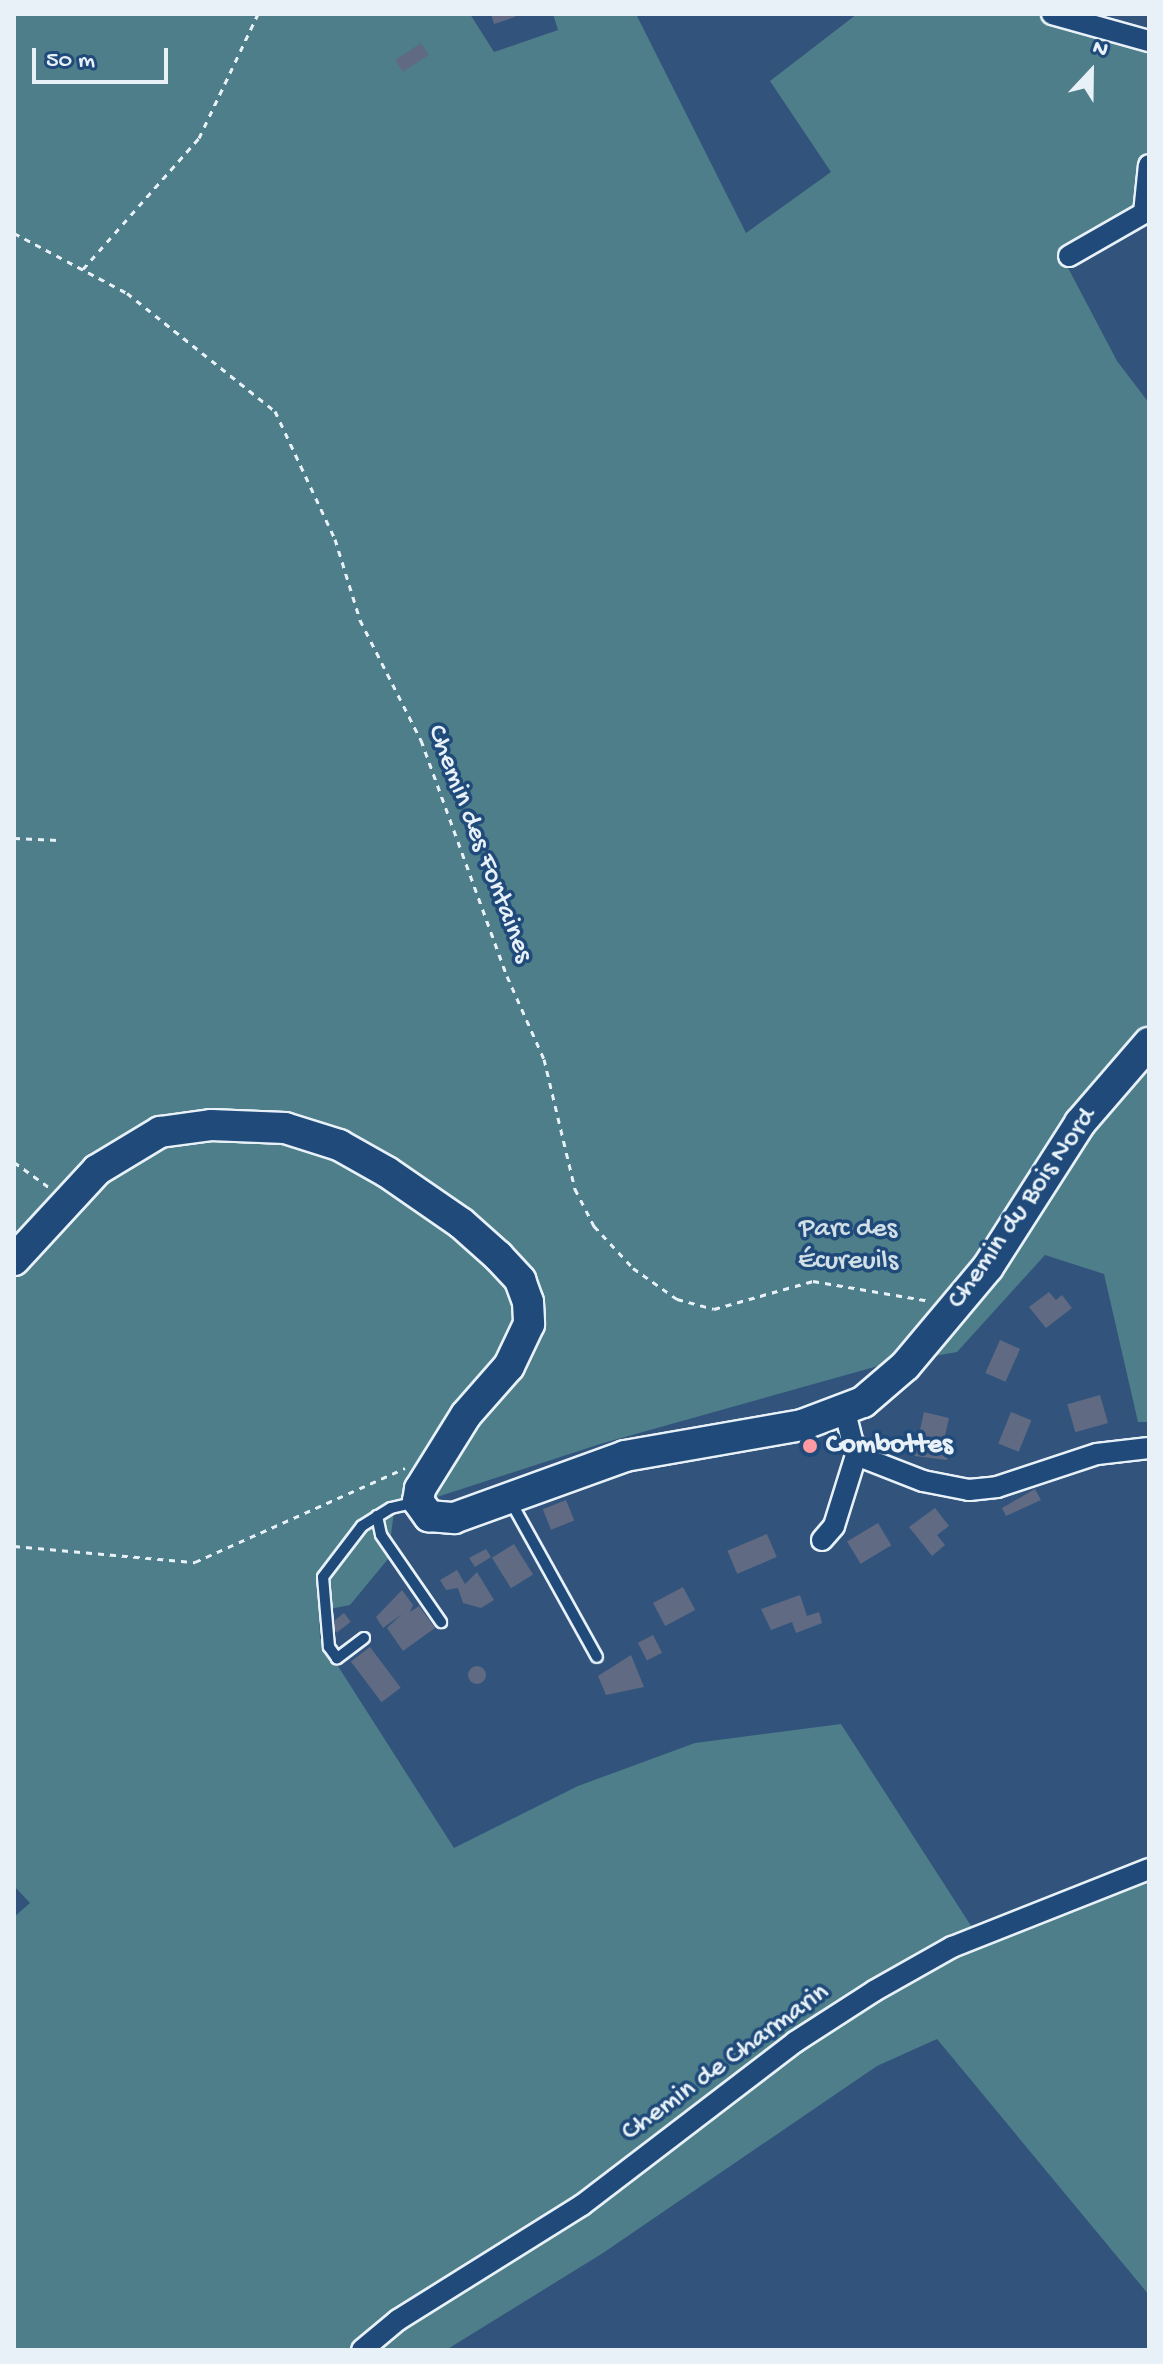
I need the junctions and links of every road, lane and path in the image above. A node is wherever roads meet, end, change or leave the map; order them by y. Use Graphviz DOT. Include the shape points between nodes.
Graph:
graph roads {
  1 [pos="258,14"];
  2 [pos="1052,14"];
  3 [pos="1149,41"];
  4 [pos="1149,165"];
  5 [pos="14,233"];
  6 [pos="1069,256"];
  7 [pos="83,270"];
  8 [pos="14,838"];
  9 [pos="59,840"];
  10 [pos="1149,1043"];
  11 [pos="14,1162"];
  12 [pos="81,1187"];
  13 [pos="14,1260"];
  14 [pos="951,1312"];
  15 [pos="845,1412"];
  16 [pos="1149,1448"];
  17 [pos="857,1452"];
  18 [pos="439,1459"];
  19 [pos="419,1495"];
  20 [pos="508,1497"];
  21 [pos="377,1516"];
  22 [pos="822,1540"];
  23 [pos="14,1546"];
  24 [pos="441,1622"];
  25 [pos="364,1638"];
  26 [pos="597,1657"];
  27 [pos="1149,1869"];
  28 [pos="362,2350"];
  1 -- 7 [label="path" via="199,138"];
  2 -- 3 [label="street"];
  4 -- 6 [label="street" via="1144,213"];
  5 -- 7 [label="path, Chemin des Fontaines"];
  7 -- 14 [label="path, Chemin des Fontaines" via="127,293 275,411 335,539 360,620 421,740 507,976 544,1059 575,1189 594,1226 633,1268 677,1299 714,1309 813,1281 912,1295"];
  8 -- 9 [label="path"];
  10 -- 14 [label="street, Chemin du Bois Nord" via="1080,1123 988,1267"];
  11 -- 12 [label="path" via="43,1186 59,1191"];
  12 -- 13 [label="street"];
  12 -- 18 [label="street" via="129,1148 160,1132 258,1124 339,1145 461,1223 520,1280 529,1324 509,1366 466,1415"];
  14 -- 15 [label="street, Chemin du Bois Nord" via="882,1388"];
  15 -- 17 [label="street"];
  15 -- 20 [label="street, Chemin du Bois Nord" via="625,1456"];
  16 -- 17 [label="street" via="1097,1454 982,1490 923,1481"];
  17 -- 22 [label="street" via="834,1526"];
  18 -- 19 [label="street"];
  18 -- 23 [label="path" via="387,1474 195,1562"];
  19 -- 20 [label="street, Chemin du Bois Nord" via="429,1516 441,1520"];
  19 -- 21 [label="lane"];
  20 -- 26 [label="lane"];
  21 -- 24 [label="lane" via="381,1535"];
  21 -- 25 [label="lane" via="350,1536 323,1577 329,1647 337,1658"];
  27 -- 28 [label="street, Chemin de Charmarin" via="952,1947 874,1991 795,2042 582,2205 398,2320"];
}
